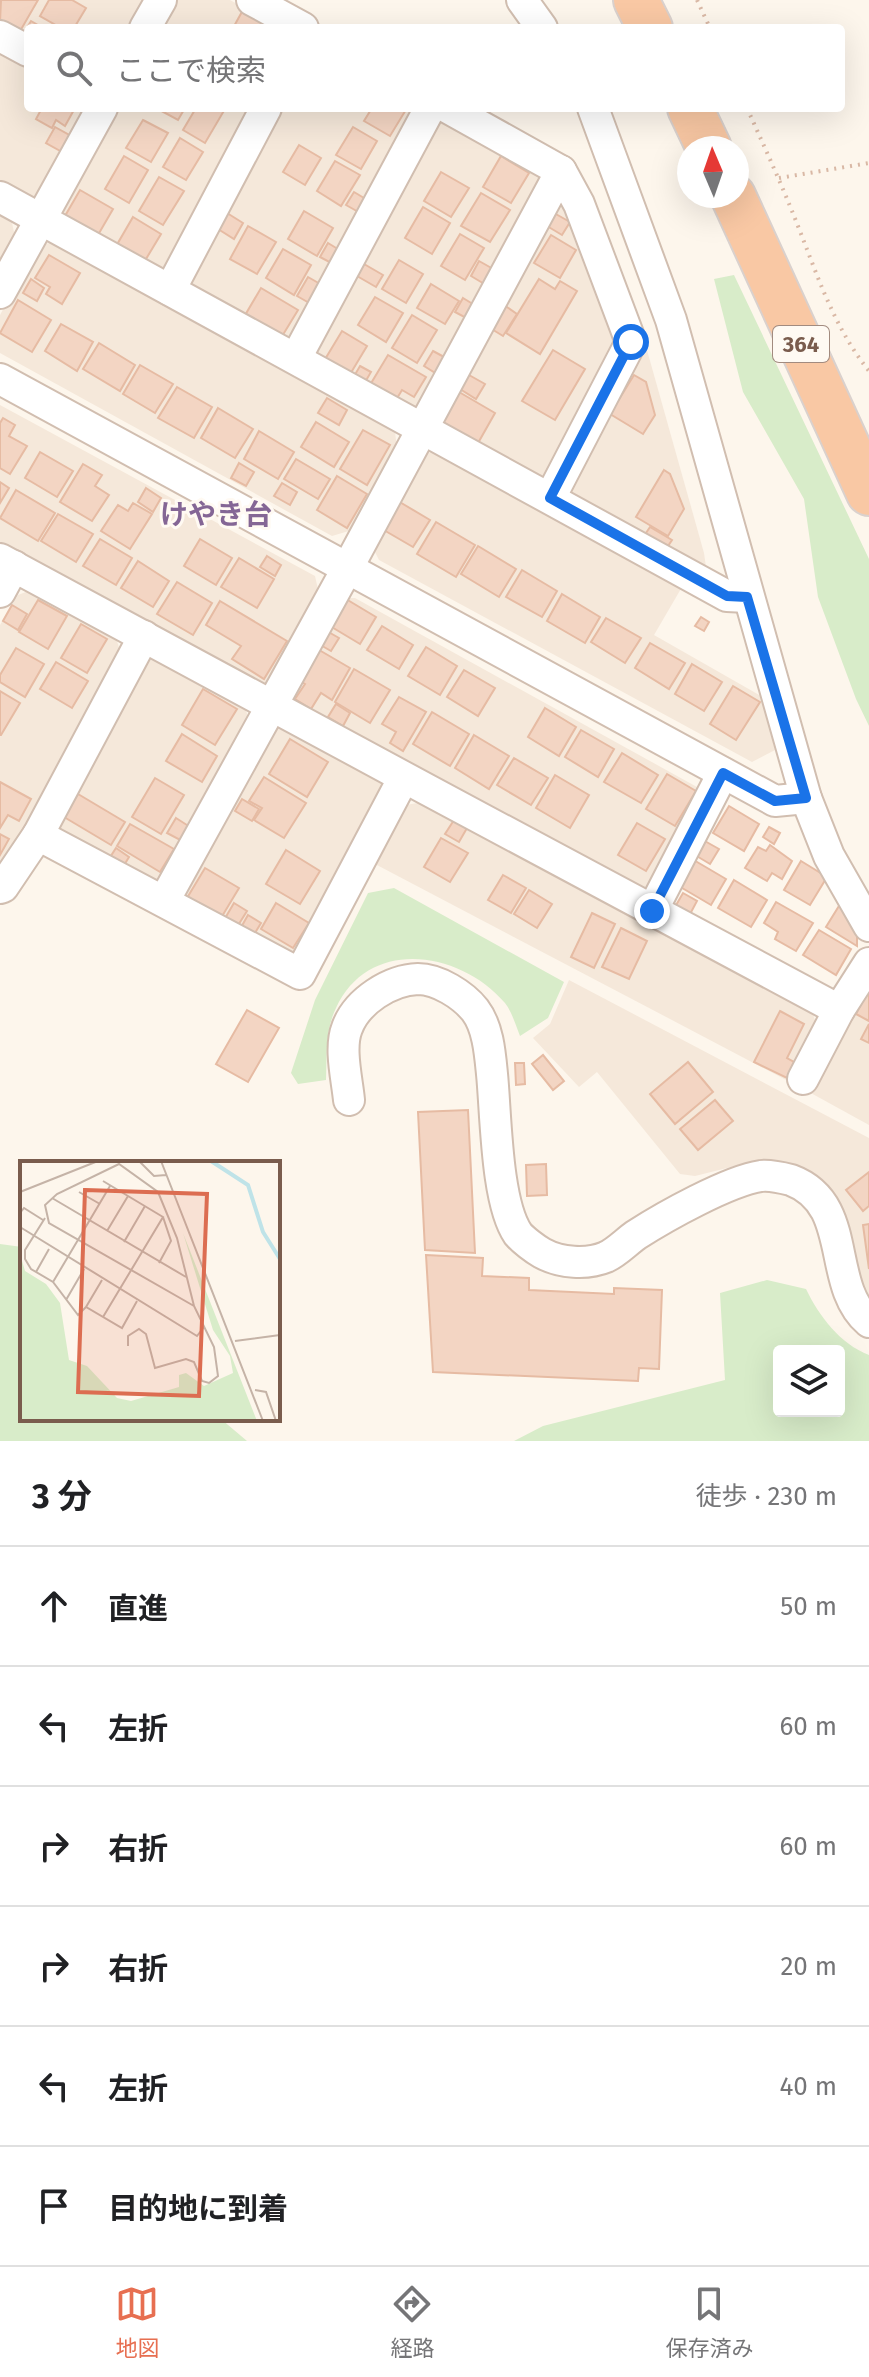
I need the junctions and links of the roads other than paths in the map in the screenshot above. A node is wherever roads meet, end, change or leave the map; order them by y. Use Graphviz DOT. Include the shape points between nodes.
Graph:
graph roads {
  1 [pos="161,0"];
  2 [pos="252,0"];
  3 [pos="522,0"];
  4 [pos="636,0"];
  5 [pos="147,24"];
  6 [pos="296,24"];
  7 [pos="539,24"];
  8 [pos="648,24"];
  9 [pos="0,36"];
  10 [pos="24,49"];
  11 [pos="100,112"];
  12 [pos="264,112"];
  13 [pos="428,112"];
  14 [pos="455,112"];
  15 [pos="594,112"];
  16 [pos="692,112"];
  17 [pos="703,136"];
  18 [pos="561,171"];
  19 [pos="0,197"];
  20 [pos="738,208"];
  21 [pos="41,219"];
  22 [pos="170,290"];
  23 [pos="0,293"];
  24 [pos="296,358"];
  25 [pos="0,379"];
  26 [pos="424,428"];
  27 [pos="869,493"];
  28 [pos="550,498"];
  29 [pos="347,569"];
  30 [pos="5,572"];
  31 [pos="747,597"];
  32 [pos="144,636"];
  33 [pos="271,704"];
  34 [pos="723,773"];
  35 [pos="403,779"];
  36 [pos="806,798"];
  37 [pos="38,835"];
  38 [pos="0,888"];
  39 [pos="164,901"];
  40 [pos="652,911"];
  41 [pos="869,926"];
  42 [pos="869,963"];
  43 [pos="839,1010"];
  44 [pos="803,1079"];
  45 [pos="349,1100"];
  46 [pos="869,1322"];
  1 -- 5 [label="street"];
  2 -- 6 [label="street"];
  3 -- 7 [label="street"];
  4 -- 8 [label="highway"];
  9 -- 10 [label="street"];
  11 -- 21 [label="street"];
  12 -- 22 [label="street"];
  13 -- 24 [label="street"];
  14 -- 18 [label="street"];
  15 -- 31 [label="street" via="671,320"];
  16 -- 17 [label="highway"];
  18 -- 26 [label="street"];
  18 -- 28 [label="street" via="579,204 631,342"];
  19 -- 21 [label="street"];
  20 -- 27 [label="highway, 364"];
  21 -- 22 [label="street"];
  21 -- 23 [label="street"];
  22 -- 24 [label="street"];
  24 -- 26 [label="street"];
  25 -- 29 [label="street"];
  26 -- 28 [label="street"];
  26 -- 29 [label="street"];
  28 -- 31 [label="street" via="727,596"];
  29 -- 33 [label="street"];
  29 -- 34 [label="street"];
  30 -- 32 [label="street"];
  31 -- 36 [label="street"];
  32 -- 33 [label="street"];
  32 -- 37 [label="street"];
  33 -- 35 [label="street"];
  33 -- 39 [label="street"];
  34 -- 36 [label="street" via="775,801"];
  34 -- 40 [label="street"];
  35 -- 39 [label="street" via="300,974"];
  35 -- 40 [label="street"];
  36 -- 41 [label="street" via="829,856"];
  37 -- 38 [label="street"];
  37 -- 39 [label="street"];
  40 -- 43 [label="street"];
  42 -- 43 [label="street"];
  43 -- 44 [label="street"];
  45 -- 46 [label="street" via="346,1029 362,1003 391,985 420,979 450,989 476,1011 489,1045 504,1202 519,1235 542,1253 576,1263 606,1257 729,1185 763,1176 791,1181 820,1200 834,1228 846,1285 858,1312"];
}
